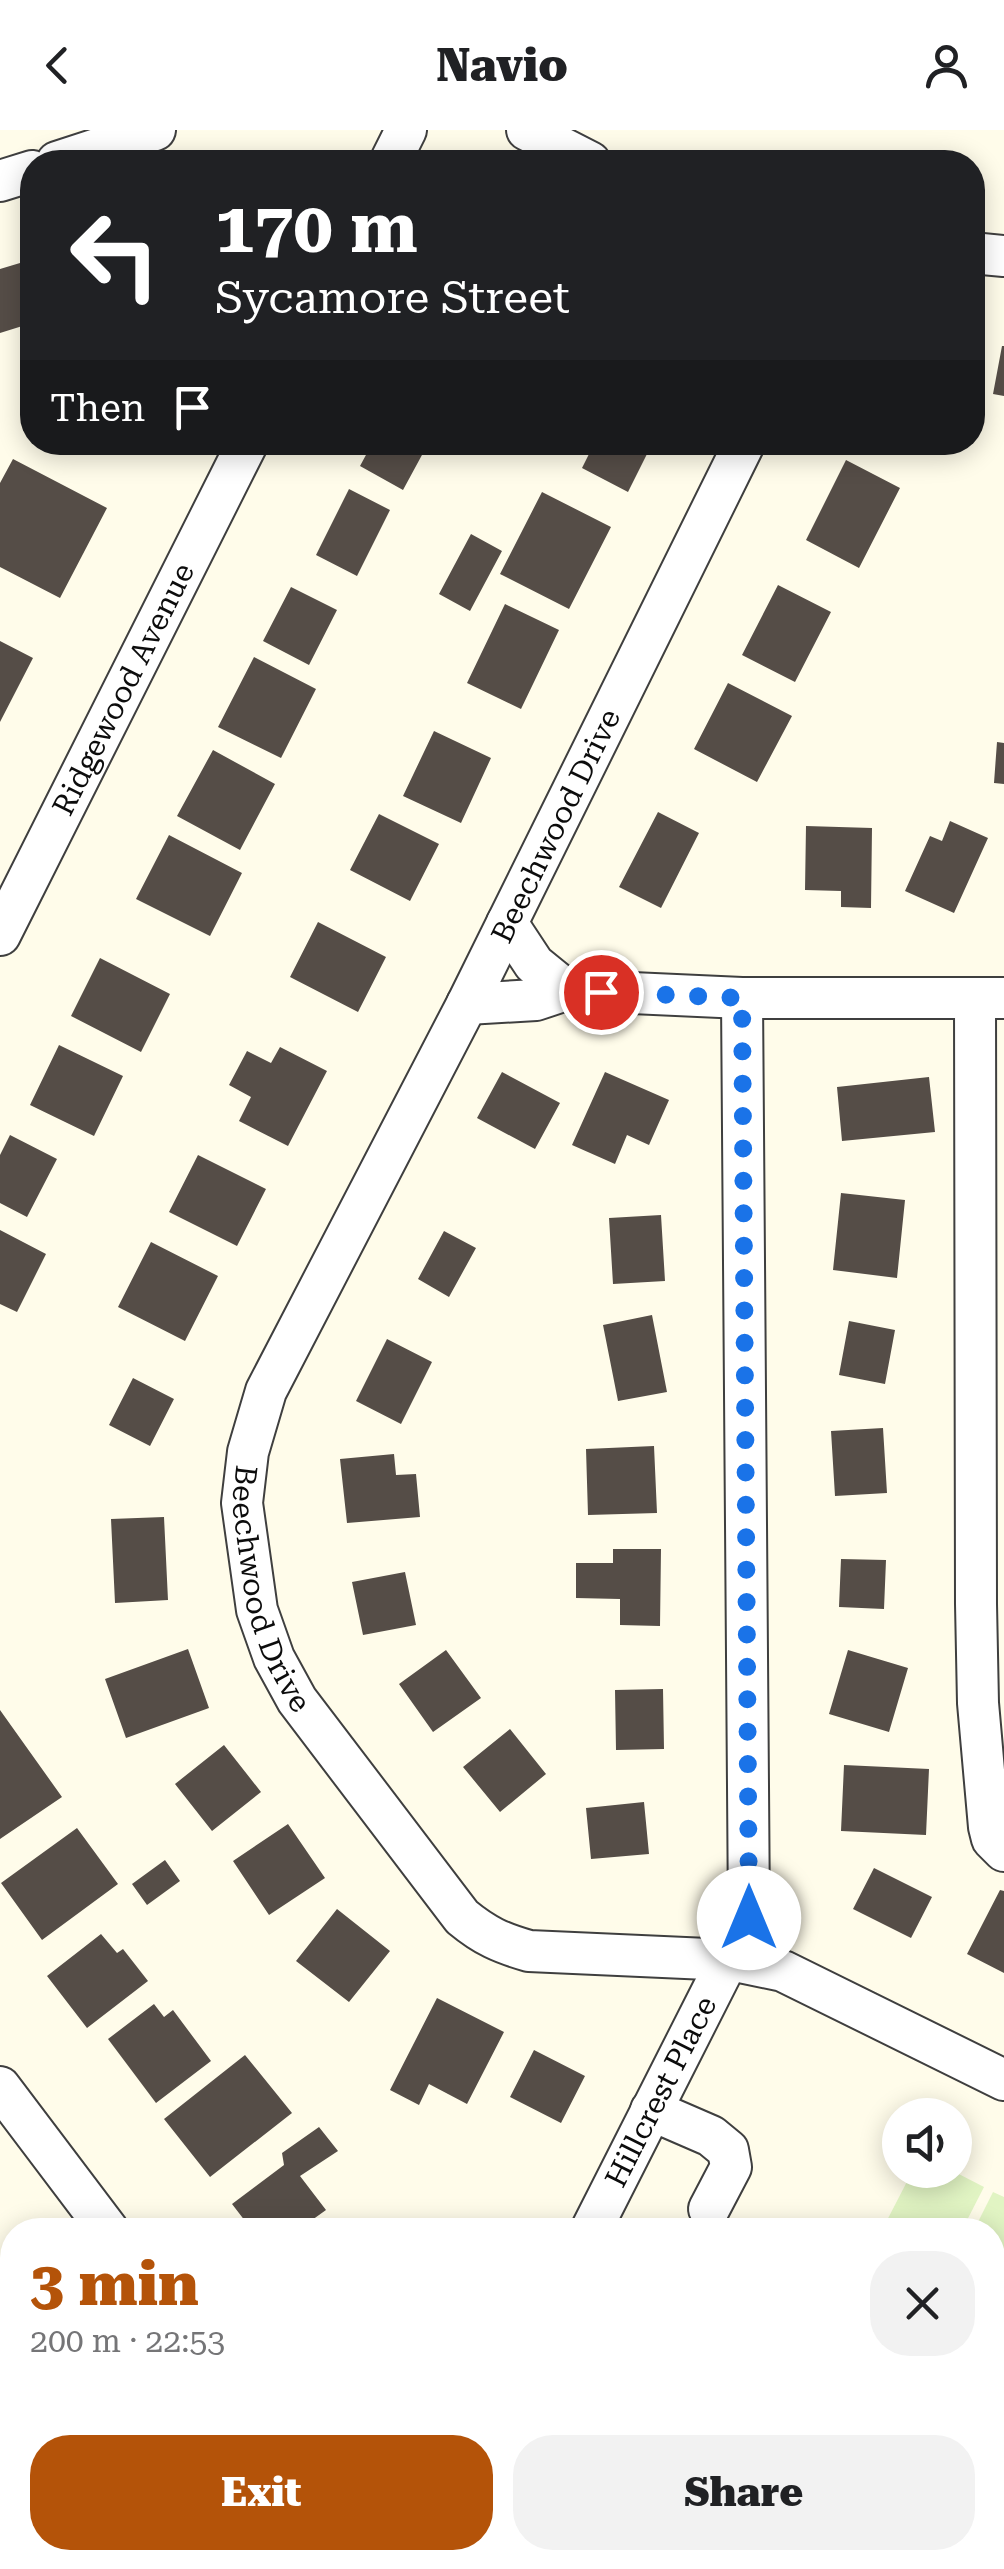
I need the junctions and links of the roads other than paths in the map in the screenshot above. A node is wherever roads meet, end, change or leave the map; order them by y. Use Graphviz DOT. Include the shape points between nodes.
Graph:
graph roads {
  1 [pos="154,130"];
  2 [pos="528,130"];
  3 [pos="93,150"];
  4 [pos="567,150"];
  5 [pos="241,455"];
  6 [pos="739,455"];
  7 [pos="5,913"];
  8 [pos="507,924"];
  9 [pos="566,990"];
  10 [pos="742,998"];
  11 [pos="990,998"];
  12 [pos="467,1004"];
  13 [pos="1004,1851"];
  14 [pos="730,1960"];
  15 [pos="1004,2080"];
  16 [pos="0,2087"];
  17 [pos="651,2110"];
  18 [pos="709,2209"];
  19 [pos="99,2218"];
  20 [pos="597,2218"];
  1 -- 3 [label="street"];
  2 -- 4 [label="street"];
  5 -- 7 [label="street, Ridgewood Avenue"];
  6 -- 8 [label="street, Beechwood Drive"];
  8 -- 9 [label="street" via="534,964"];
  8 -- 12 [label="street, Beechwood Drive"];
  9 -- 10 [label="street"];
  9 -- 12 [label="street" via="536,1000"];
  10 -- 11 [label="street"];
  10 -- 14 [label="street, Hillcrest Place" via="749,1918"];
  11 -- 13 [label="street" via="978,1702 988,1827"];
  12 -- 14 [label="street, Beechwood Drive" via="266,1391 242,1503 258,1610 297,1700 480,1932 529,1951"];
  14 -- 15 [label="street, Beechwood Drive" via="783,1972"];
  14 -- 17 [label="street, Hillcrest Place"];
  16 -- 19 [label="street"];
  17 -- 18 [label="street" via="728,2150 731,2167"];
  17 -- 20 [label="street, Hillcrest Place"];
}
